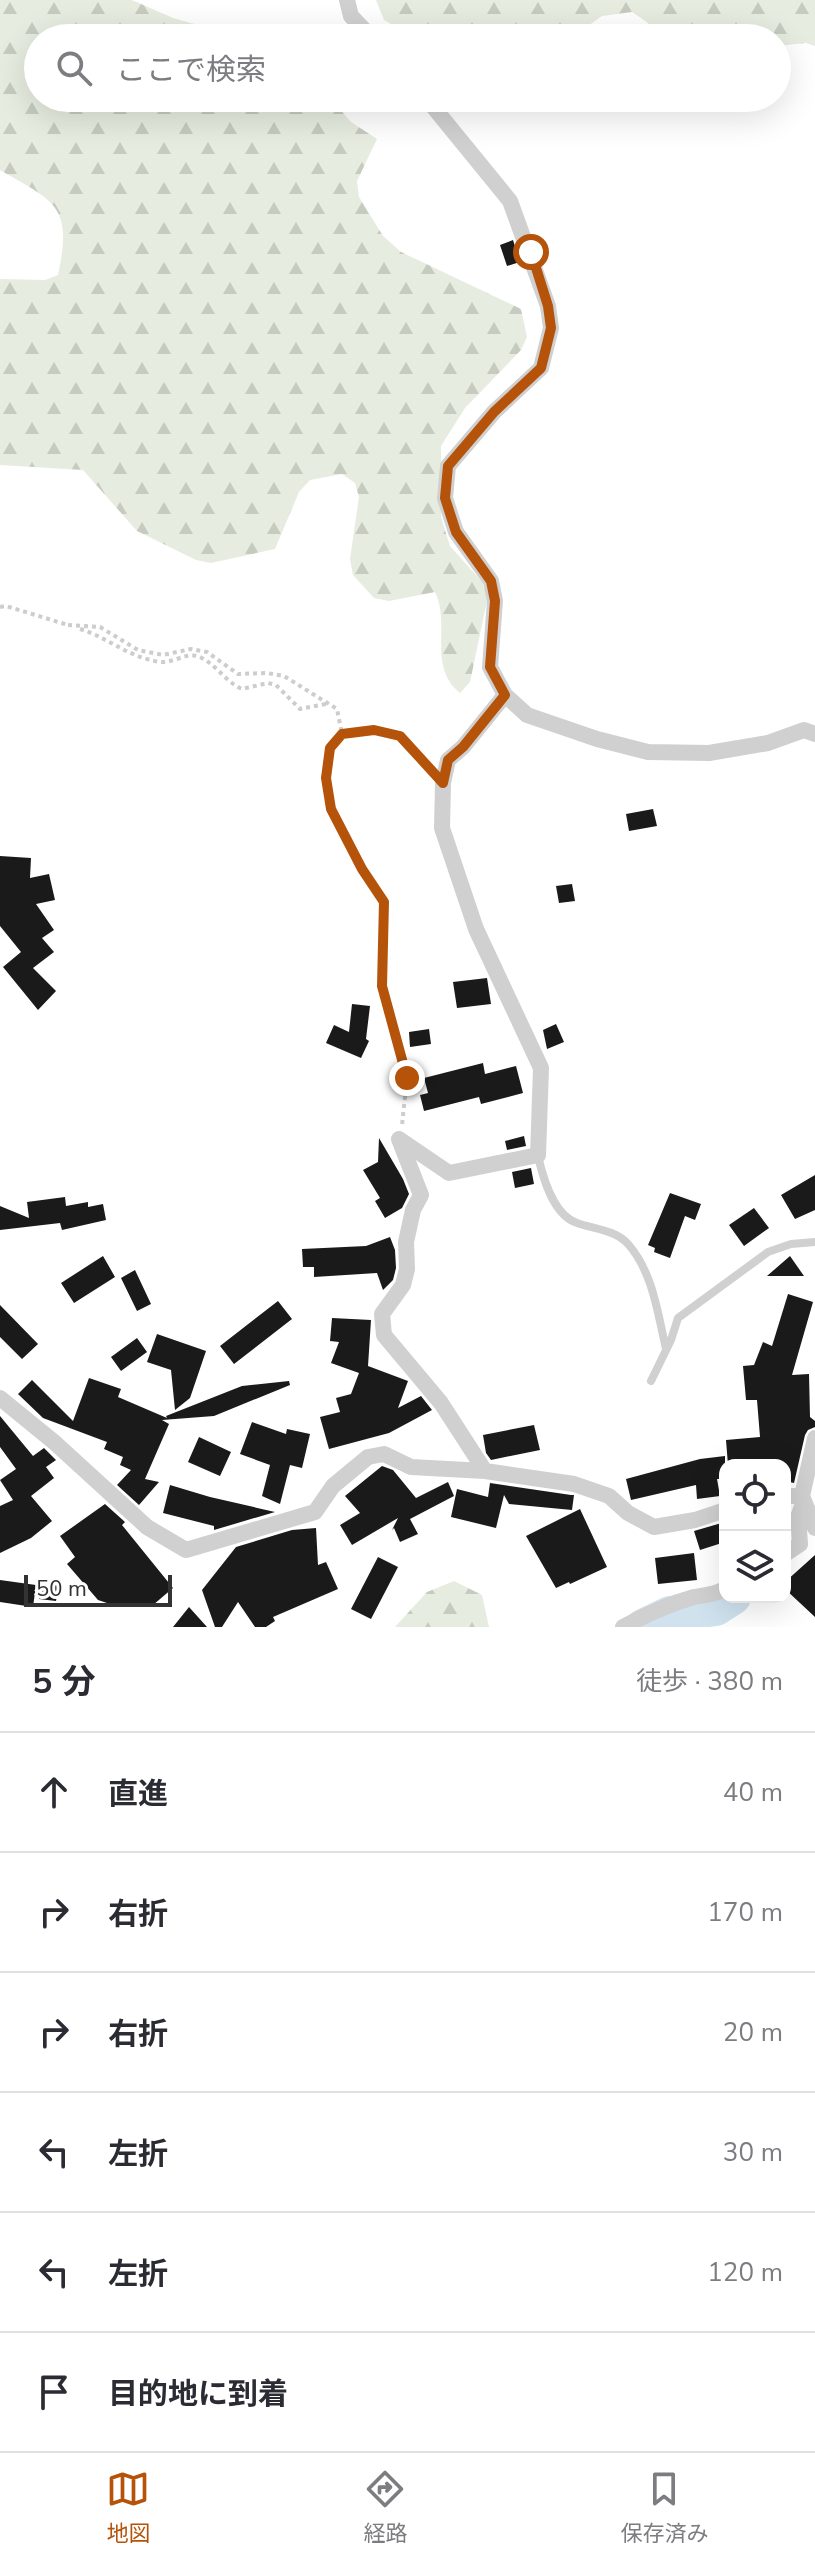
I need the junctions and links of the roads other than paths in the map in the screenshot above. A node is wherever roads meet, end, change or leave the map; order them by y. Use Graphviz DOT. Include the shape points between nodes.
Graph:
graph roads {
  1 [pos="347,0"];
  2 [pos="359,24"];
  3 [pos="437,112"];
  4 [pos="505,695"];
  5 [pos="815,734"];
  6 [pos="538,1155"];
  7 [pos="815,1242"];
  8 [pos="666,1349"];
  9 [pos="651,1381"];
  10 [pos="0,1398"];
  11 [pos="815,1438"];
  12 [pos="485,1471"];
  13 [pos="797,1498"];
  14 [pos="719,1512"];
  15 [pos="815,1528"];
  16 [pos="791,1550"];
  17 [pos="719,1593"];
  18 [pos="623,1627"];
  1 -- 2 [label="street"];
  3 -- 4 [label="street" via="510,201 550,317 541,368 448,466 445,498 456,532 491,581 495,601 490,667"];
  4 -- 5 [label="street" via="527,715 648,752 709,753 768,743 804,730"];
  4 -- 6 [label="street" via="448,760 442,828 471,915 541,1068"];
  6 -- 8 [label="lane" via="543,1179 574,1223 627,1243 650,1285"];
  6 -- 12 [label="street" via="449,1173 399,1139 421,1195 406,1242 403,1285 382,1314 384,1335 441,1403"];
  7 -- 8 [label="lane" via="768,1252 694,1305 678,1318"];
  8 -- 9 [label="lane"];
  10 -- 12 [label="street" via="147,1527 186,1550 315,1512 333,1486 368,1457 384,1454 411,1467"];
  11 -- 13 [label="street"];
  12 -- 14 [label="street" via="574,1484 609,1496 654,1527"];
  13 -- 15 [label="street"];
  13 -- 16 [label="street" via="800,1544"];
  17 -- 18 [label="street"];
}
